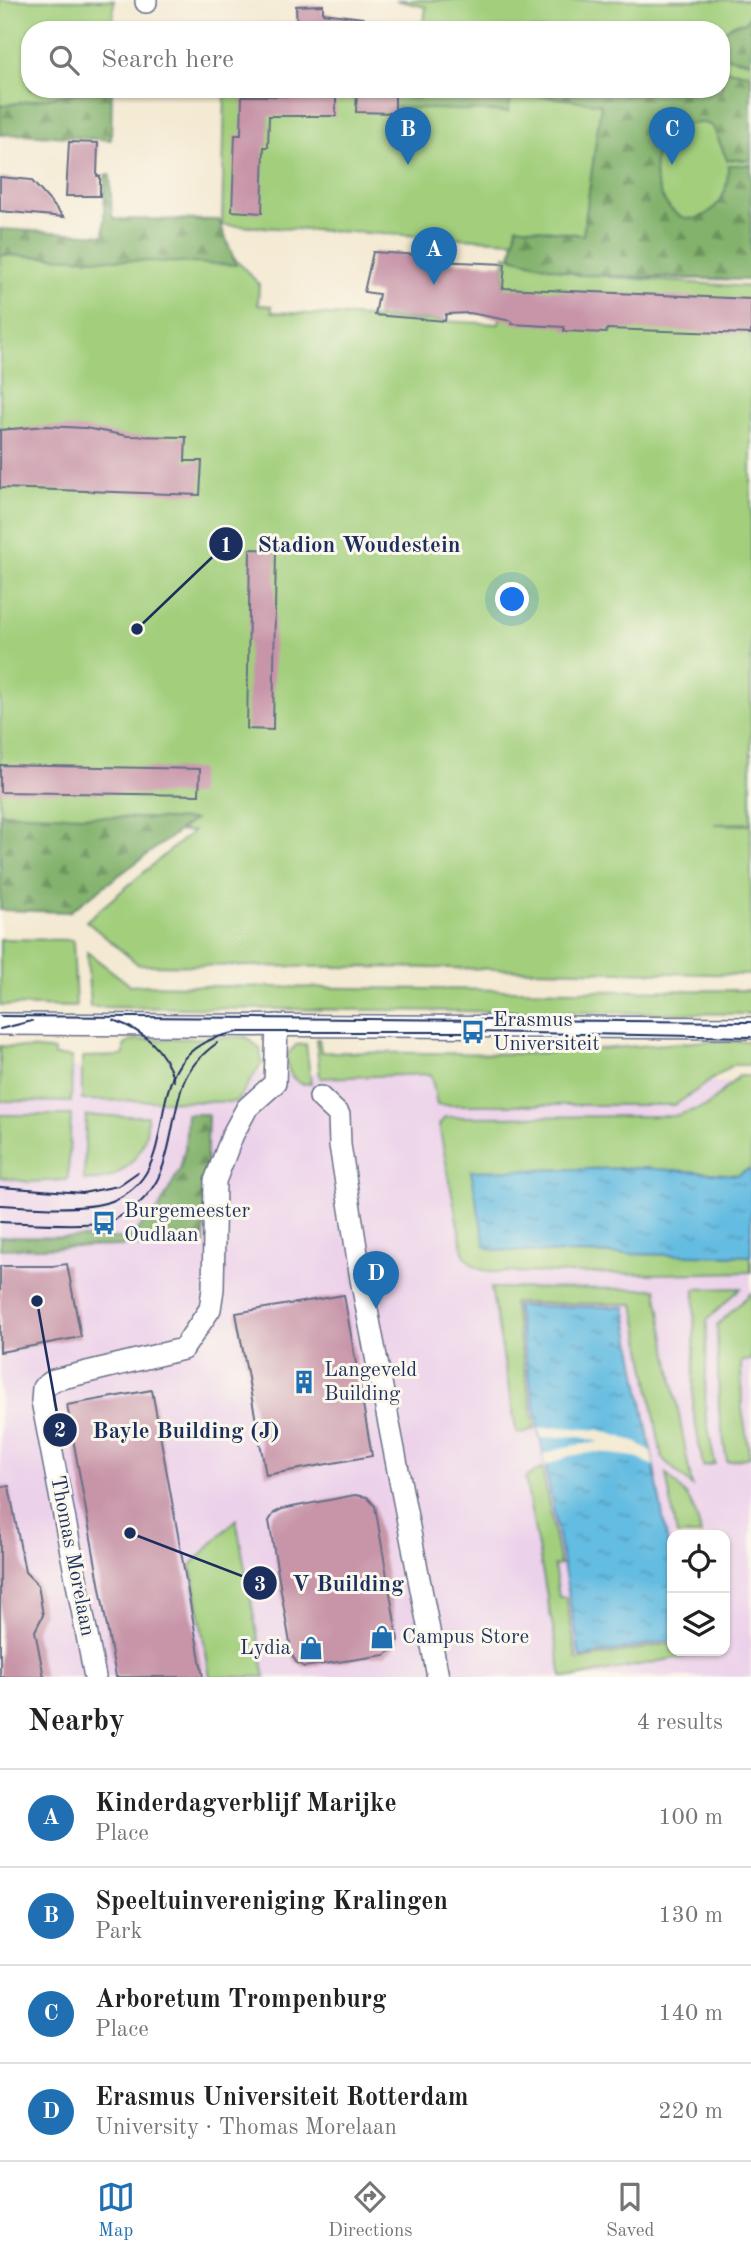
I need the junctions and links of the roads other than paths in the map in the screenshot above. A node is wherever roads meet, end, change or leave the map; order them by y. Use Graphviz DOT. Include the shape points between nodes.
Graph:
graph roads {
  1 [pos="0,1024"];
  2 [pos="277,1025"];
  3 [pos="751,1028"];
  4 [pos="320,1097"];
  5 [pos="95,1677"];
  6 [pos="438,1677"];
  1 -- 2 [label="street"];
  2 -- 3 [label="street"];
  2 -- 5 [label="street, Thomas Morelaan" via="275,1083 247,1108 215,1181 213,1289 205,1319 183,1349 54,1380 43,1388"];
  4 -- 6 [label="street" via="339,1115 361,1279"];
}
